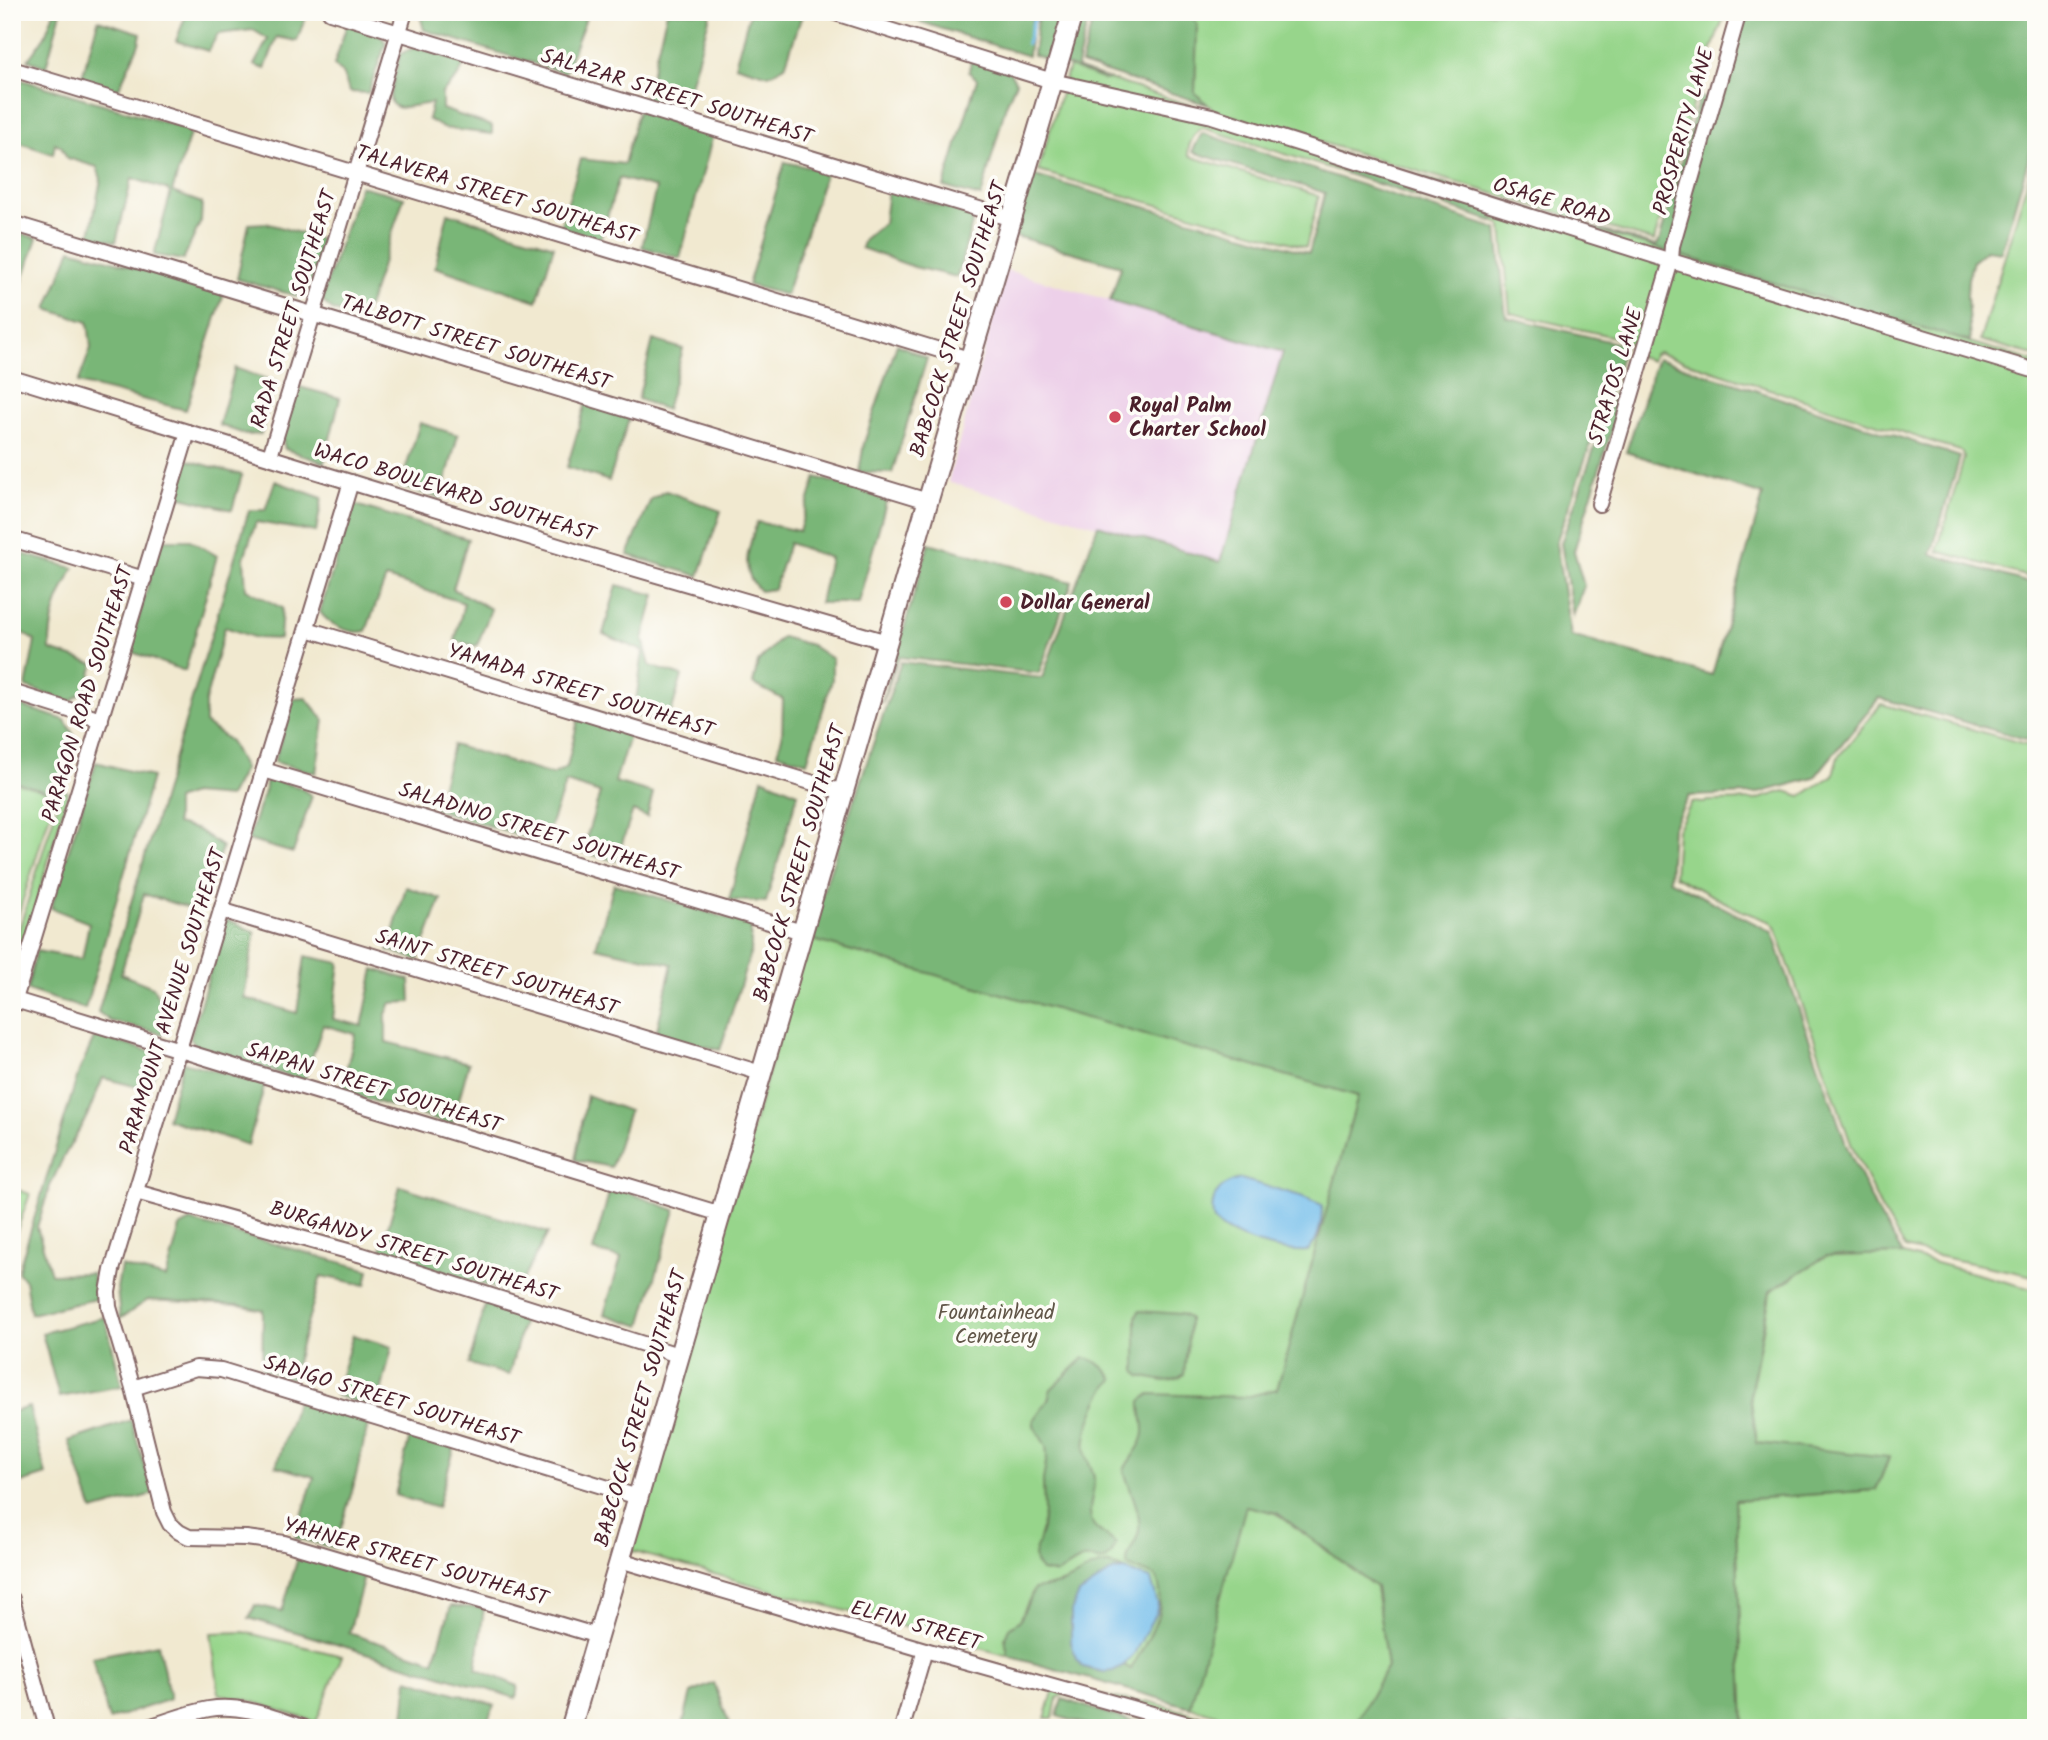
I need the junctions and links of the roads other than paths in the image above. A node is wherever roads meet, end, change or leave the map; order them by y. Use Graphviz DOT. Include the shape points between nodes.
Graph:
graph roads {
  1 [pos="330,12"];
  2 [pos="405,12"];
  3 [pos="832,12"];
  4 [pos="1073,12"];
  5 [pos="1739,12"];
  6 [pos="399,33"];
  7 [pos="12,69"];
  8 [pos="1052,81"];
  9 [pos="355,174"];
  10 [pos="1012,219"];
  11 [pos="12,223"];
  12 [pos="1671,261"];
  13 [pos="313,314"];
  14 [pos="969,359"];
  15 [pos="2036,371"];
  16 [pos="12,379"];
  17 [pos="188,432"];
  18 [pos="270,456"];
  19 [pos="351,482"];
  20 [pos="928,501"];
  21 [pos="1599,504"];
  22 [pos="12,539"];
  23 [pos="144,579"];
  24 [pos="307,629"];
  25 [pos="887,642"];
  26 [pos="12,692"];
  27 [pos="101,720"];
  28 [pos="264,770"];
  29 [pos="843,792"];
  30 [pos="221,911"];
  31 [pos="802,932"];
  32 [pos="14,1004"];
  33 [pos="179,1051"];
  34 [pos="761,1073"];
  35 [pos="136,1192"];
  36 [pos="721,1214"];
  37 [pos="678,1355"];
  38 [pos="133,1388"];
  39 [pos="638,1497"];
  40 [pos="178,1532"];
  41 [pos="620,1560"];
  42 [pos="12,1599"];
  43 [pos="598,1636"];
  44 [pos="925,1650"];
  45 [pos="47,1728"];
  46 [pos="145,1728"];
  47 [pos="305,1728"];
  48 [pos="571,1728"];
  49 [pos="902,1728"];
  50 [pos="1202,1728"];
  1 -- 6 [label="street, SALAZAR STREET SOUTHEAST"];
  2 -- 6 [label="street, RADA STREET SOUTHEAST"];
  3 -- 8 [label="street, OSAGE ROAD"];
  4 -- 8 [label="main road, BABCOCK STREET SOUTHEAST"];
  5 -- 12 [label="street, PROSPERITY LANE"];
  6 -- 9 [label="street, RADA STREET SOUTHEAST"];
  6 -- 10 [label="street, SALAZAR STREET SOUTHEAST"];
  7 -- 9 [label="street, TALAVERA STREET SOUTHEAST"];
  8 -- 10 [label="main road, BABCOCK STREET SOUTHEAST"];
  8 -- 12 [label="street, OSAGE ROAD" via="1212,116"];
  9 -- 13 [label="street, RADA STREET SOUTHEAST"];
  9 -- 14 [label="street, TALAVERA STREET SOUTHEAST"];
  10 -- 14 [label="main road, BABCOCK STREET SOUTHEAST"];
  11 -- 13 [label="street, TALBOTT STREET SOUTHEAST"];
  12 -- 15 [label="street, OSAGE ROAD"];
  12 -- 21 [label="street, STRATOS LANE"];
  13 -- 18 [label="street, RADA STREET SOUTHEAST"];
  13 -- 20 [label="street, TALBOTT STREET SOUTHEAST"];
  14 -- 20 [label="main road, BABCOCK STREET SOUTHEAST"];
  16 -- 17 [label="street, WACO BOULEVARD SOUTHEAST"];
  17 -- 18 [label="street, WACO BOULEVARD SOUTHEAST"];
  17 -- 23 [label="street, PARAGON ROAD SOUTHEAST"];
  18 -- 19 [label="street, WACO BOULEVARD SOUTHEAST"];
  19 -- 24 [label="street, PARAMOUNT AVENUE SOUTHEAST"];
  19 -- 25 [label="street, WACO BOULEVARD SOUTHEAST"];
  20 -- 25 [label="main road, BABCOCK STREET SOUTHEAST"];
  22 -- 23 [label="street"];
  23 -- 27 [label="street, PARAGON ROAD SOUTHEAST"];
  24 -- 28 [label="street, PARAMOUNT AVENUE SOUTHEAST"];
  24 -- 29 [label="street, YAMADA STREET SOUTHEAST"];
  25 -- 29 [label="main road, BABCOCK STREET SOUTHEAST"];
  26 -- 27 [label="street"];
  27 -- 32 [label="street, PARAGON ROAD SOUTHEAST"];
  28 -- 30 [label="street, PARAMOUNT AVENUE SOUTHEAST"];
  28 -- 31 [label="street, SALADINO STREET SOUTHEAST"];
  29 -- 31 [label="main road, BABCOCK STREET SOUTHEAST"];
  30 -- 33 [label="street, PARAMOUNT AVENUE SOUTHEAST"];
  30 -- 34 [label="street, SAINT STREET SOUTHEAST"];
  31 -- 34 [label="main road, BABCOCK STREET SOUTHEAST"];
  32 -- 33 [label="street, SAIPAN STREET SOUTHEAST"];
  33 -- 35 [label="street, PARAMOUNT AVENUE SOUTHEAST"];
  33 -- 36 [label="street, SAIPAN STREET SOUTHEAST"];
  34 -- 36 [label="main road, BABCOCK STREET SOUTHEAST"];
  35 -- 37 [label="street, BURGANDY STREET SOUTHEAST" via="362,1255"];
  35 -- 38 [label="street, PARAMOUNT AVENUE SOUTHEAST" via="108,1293"];
  36 -- 37 [label="main road, BABCOCK STREET SOUTHEAST"];
  37 -- 39 [label="main road, BABCOCK STREET SOUTHEAST"];
  38 -- 39 [label="street, SADIGO STREET SOUTHEAST" via="196,1368 221,1370"];
  38 -- 40 [label="street, PARAMOUNT AVENUE SOUTHEAST" via="164,1512"];
  39 -- 41 [label="main road, BABCOCK STREET SOUTHEAST"];
  40 -- 43 [label="street, YAHNER STREET SOUTHEAST" via="284,1543"];
  41 -- 43 [label="main road, BABCOCK STREET SOUTHEAST"];
  41 -- 44 [label="street, ELFIN STREET"];
  42 -- 45 [label="street"];
  43 -- 48 [label="main road, BABCOCK STREET SOUTHEAST"];
  44 -- 49 [label="street"];
  44 -- 50 [label="street, ELFIN STREET"];
  46 -- 47 [label="street" via="228,1708"];
}
